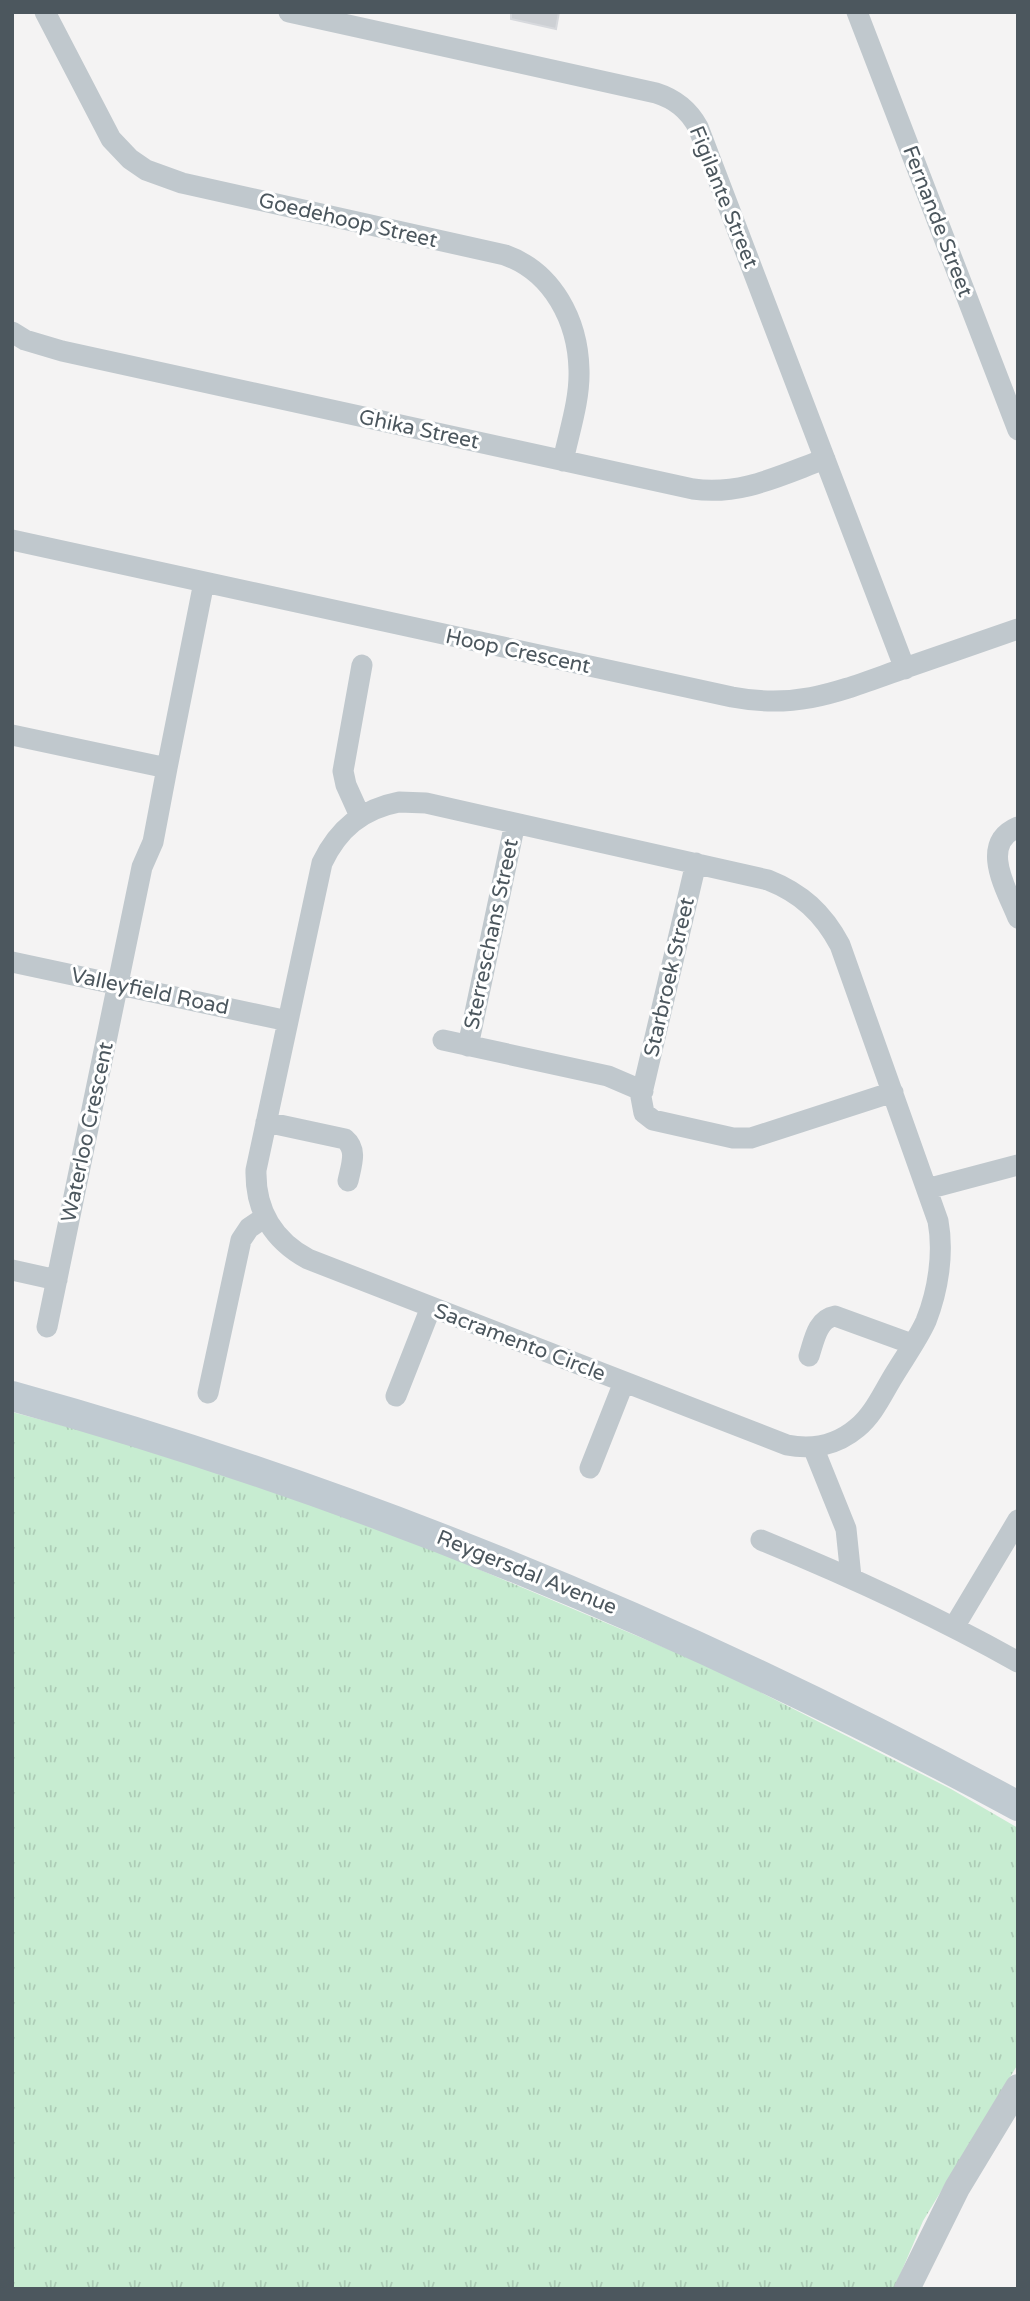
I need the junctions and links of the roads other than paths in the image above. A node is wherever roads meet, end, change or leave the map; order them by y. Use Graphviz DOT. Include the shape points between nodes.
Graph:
graph roads {
  1 [pos="45,12"];
  2 [pos="289,12"];
  3 [pos="858,12"];
  4 [pos="12,332"];
  5 [pos="1018,430"];
  6 [pos="825,459"];
  7 [pos="563,461"];
  8 [pos="12,540"];
  9 [pos="204,582"];
  10 [pos="1018,629"];
  11 [pos="362,665"];
  12 [pos="905,668"];
  13 [pos="12,735"];
  14 [pos="167,768"];
  15 [pos="360,816"];
  16 [pos="514,823"];
  17 [pos="1018,827"];
  18 [pos="696,863"];
  19 [pos="1018,918"];
  20 [pos="12,962"];
  21 [pos="117,985"];
  22 [pos="288,1021"];
  23 [pos="443,1040"];
  24 [pos="468,1046"];
  25 [pos="643,1091"];
  26 [pos="892,1092"];
  27 [pos="266,1122"];
  28 [pos="1018,1165"];
  29 [pos="348,1181"];
  30 [pos="927,1189"];
  31 [pos="265,1217"];
  32 [pos="12,1270"];
  33 [pos="57,1280"];
  34 [pos="431,1307"];
  35 [pos="47,1327"];
  36 [pos="912,1344"];
  37 [pos="809,1356"];
  38 [pos="624,1382"];
  39 [pos="208,1393"];
  40 [pos="12,1396"];
  41 [pos="396,1396"];
  42 [pos="813,1447"];
  43 [pos="590,1468"];
  44 [pos="1018,1520"];
  45 [pos="761,1540"];
  46 [pos="851,1577"];
  47 [pos="954,1626"];
  48 [pos="1018,1662"];
  49 [pos="1018,1806"];
  50 [pos="1018,2087"];
  51 [pos="907,2289"];
  1 -- 7 [label="street, Goedehoop Street" via="103,128 120,150 146,170 182,183 505,255 538,272 561,302 578,355 578,389"];
  2 -- 6 [label="street, Figilante Street" via="656,93 678,103 698,127"];
  3 -- 5 [label="street, Fernande Street"];
  4 -- 7 [label="street, Ghika Street" via="44,346"];
  6 -- 7 [label="street, Ghika Street" via="750,488 718,492"];
  6 -- 12 [label="street, Figilante Street"];
  8 -- 9 [label="street, Hoop Crescent"];
  9 -- 12 [label="street, Hoop Crescent" via="757,702 818,698"];
  9 -- 14 [label="street, Waterloo Crescent"];
  10 -- 12 [label="street, Hoop Crescent"];
  11 -- 15 [label="street" via="343,771"];
  13 -- 14 [label="street"];
  14 -- 21 [label="street, Waterloo Crescent"];
  15 -- 16 [label="street, Sacramento Circle" via="385,805 412,802"];
  15 -- 22 [label="street, Sacramento Circle" via="337,836 322,863"];
  16 -- 18 [label="street, Sacramento Circle"];
  16 -- 24 [label="street, Sterreschans Street"];
  17 -- 19 [label="street" via="1003,836 996,857"];
  18 -- 25 [label="street, Starbroek Street"];
  18 -- 26 [label="street, Sacramento Circle" via="768,880 800,896 823,918 840,945"];
  20 -- 21 [label="street, Valleyfield Road"];
  21 -- 22 [label="street, Valleyfield Road"];
  21 -- 33 [label="street, Waterloo Crescent"];
  22 -- 27 [label="street, Sacramento Circle"];
  23 -- 24 [label="street, Sterreschans Street"];
  24 -- 25 [label="street, Sterreschans Street" via="608,1076"];
  25 -- 26 [label="street" via="642,1108 648,1118 742,1139"];
  26 -- 30 [label="street, Sacramento Circle"];
  27 -- 29 [label="street" via="345,1139 354,1155"];
  27 -- 31 [label="street, Sacramento Circle" via="256,1178"];
  28 -- 30 [label="street"];
  30 -- 36 [label="street, Sacramento Circle" via="938,1221 941,1255 926,1322"];
  31 -- 34 [label="street, Sacramento Circle" via="282,1242 308,1259"];
  31 -- 39 [label="street" via="248,1228 242,1240"];
  32 -- 33 [label="street"];
  33 -- 35 [label="street, Waterloo Crescent"];
  34 -- 38 [label="street, Sacramento Circle"];
  34 -- 41 [label="street"];
  36 -- 37 [label="street" via="835,1316 821,1323"];
  36 -- 42 [label="street, Sacramento Circle" via="867,1419 836,1441"];
  38 -- 42 [label="street, Sacramento Circle" via="787,1445"];
  38 -- 43 [label="street"];
  40 -- 49 [label="main road, Reygersdal Avenue" via="285,1480 523,1570 772,1680"];
  42 -- 46 [label="street" via="846,1529"];
  44 -- 47 [label="street"];
  45 -- 46 [label="street"];
  46 -- 47 [label="street"];
  47 -- 48 [label="street"];
  50 -- 51 [label="street" via="951,2198"];
}
